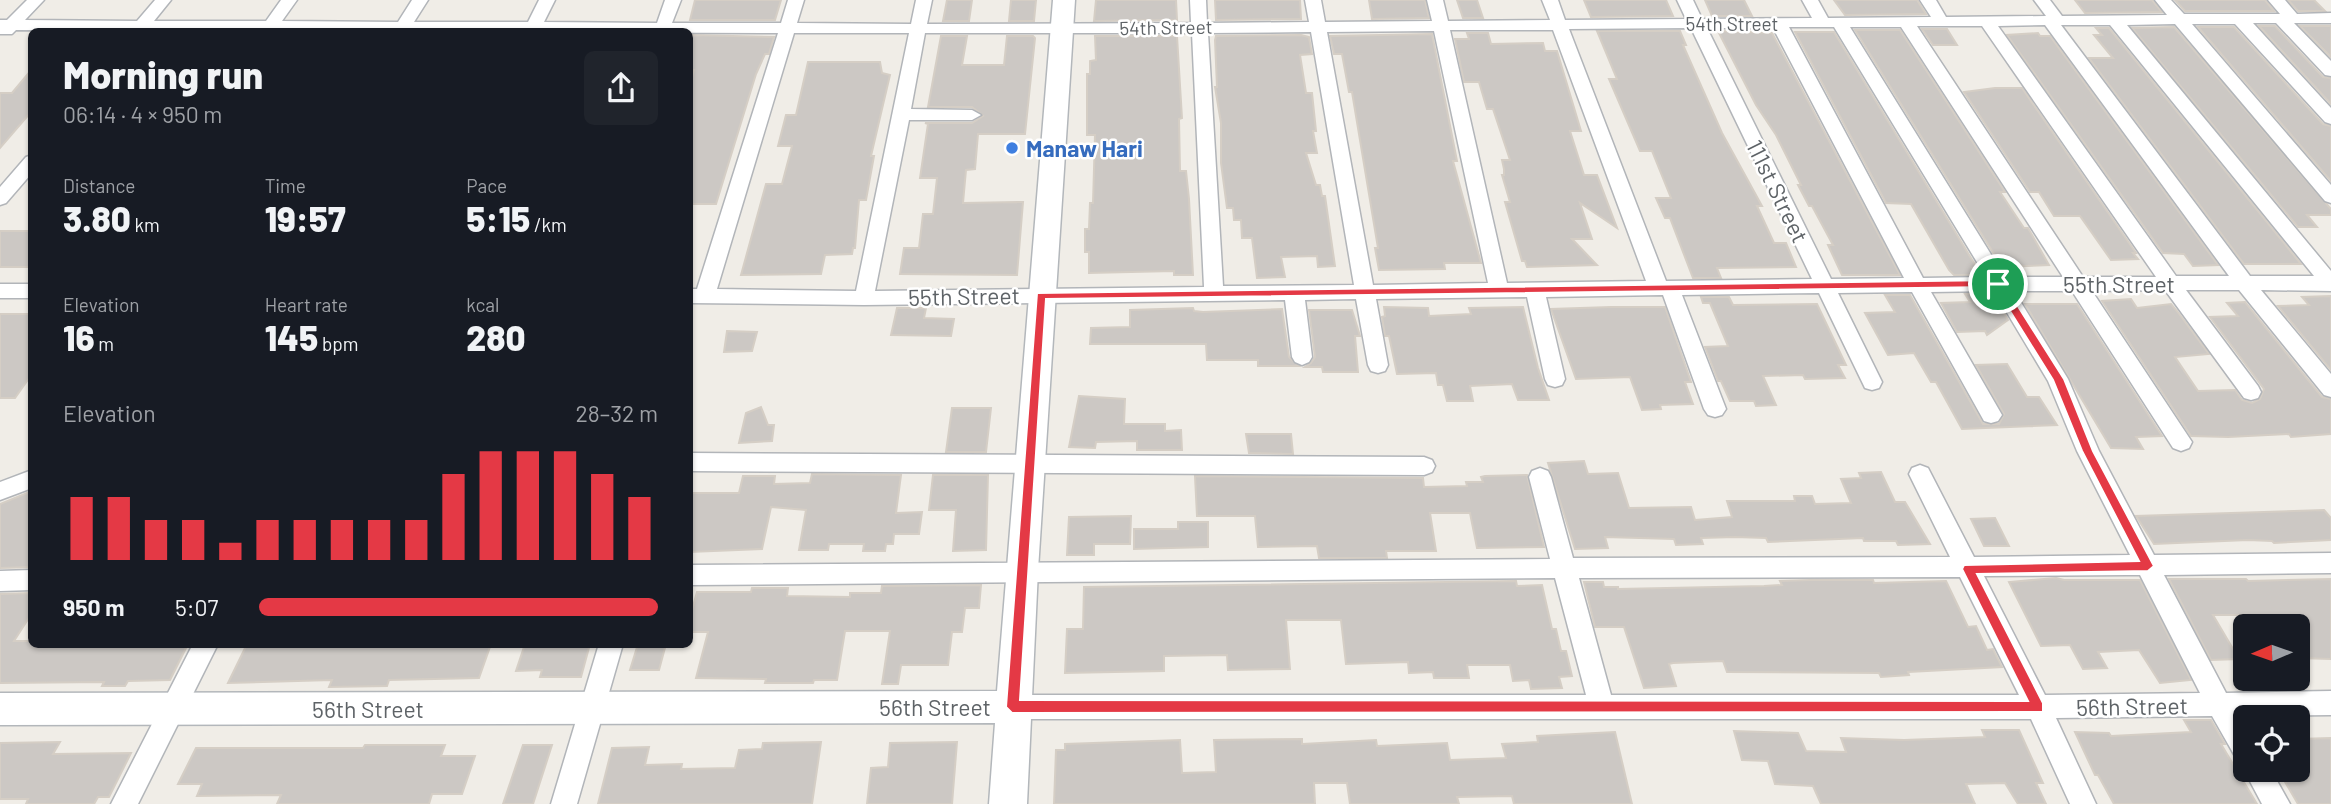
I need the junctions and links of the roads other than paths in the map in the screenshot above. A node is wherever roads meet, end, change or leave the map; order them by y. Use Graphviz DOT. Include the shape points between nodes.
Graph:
graph roads {
  1 [pos="36,0"];
  2 [pos="163,0"];
  3 [pos="289,0"];
  4 [pos="420,0"];
  5 [pos="547,0"];
  6 [pos="673,0"];
  7 [pos="796,0"];
  8 [pos="924,0"];
  9 [pos="1064,0"];
  10 [pos="1198,0"];
  11 [pos="1313,0"];
  12 [pos="1435,0"];
  13 [pos="1550,0"];
  14 [pos="1685,0"];
  15 [pos="1810,0"];
  16 [pos="1928,0"];
  17 [pos="2042,0"];
  18 [pos="2163,0"];
  19 [pos="2276,0"];
  20 [pos="2331,18"];
  21 [pos="2240,19"];
  22 [pos="2287,19"];
  23 [pos="2115,20"];
  24 [pos="2180,20"];
  25 [pos="2054,21"];
  26 [pos="1830,22"];
  27 [pos="1906,22"];
  28 [pos="1942,22"];
  29 [pos="1987,22"];
  30 [pos="1696,23"];
  31 [pos="1779,23"];
  32 [pos="1557,24"];
  33 [pos="6,25"];
  34 [pos="1199,26"];
  35 [pos="1317,26"];
  36 [pos="1441,26"];
  37 [pos="788,27"];
  38 [pos="139,28"];
  39 [pos="268,28"];
  40 [pos="403,28"];
  41 [pos="533,28"];
  42 [pos="663,28"];
  43 [pos="919,28"];
  44 [pos="693,29"];
  45 [pos="1062,29"];
  46 [pos="0,38"];
  47 [pos="2331,71"];
  48 [pos="901,114"];
  49 [pos="972,115"];
  50 [pos="2331,118"];
  51 [pos="28,166"];
  52 [pos="2331,197"];
  53 [pos="0,199"];
  54 [pos="2331,283"];
  55 [pos="1998,284"];
  56 [pos="2171,284"];
  57 [pos="2245,284"];
  58 [pos="2078,285"];
  59 [pos="1918,286"];
  60 [pos="1826,287"];
  61 [pos="1665,289"];
  62 [pos="1535,290"];
  63 [pos="0,291"];
  64 [pos="28,291"];
  65 [pos="1363,291"];
  66 [pos="1499,291"];
  67 [pos="1214,293"];
  68 [pos="1294,293"];
  69 [pos="1041,295"];
  70 [pos="697,296"];
  71 [pos="864,298"];
  72 [pos="1302,356"];
  73 [pos="1378,365"];
  74 [pos="1555,379"];
  75 [pos="1872,382"];
  76 [pos="2331,389"];
  77 [pos="2251,392"];
  78 [pos="1715,409"];
  79 [pos="1991,415"];
  80 [pos="2181,442"];
  81 [pos="693,462"];
  82 [pos="1031,463"];
  83 [pos="1423,466"];
  84 [pos="1920,474"];
  85 [pos="1540,477"];
  86 [pos="28,480"];
  87 [pos="0,491"];
  88 [pos="2331,563"];
  89 [pos="2148,566"];
  90 [pos="1968,569"];
  91 [pos="1022,570"];
  92 [pos="1566,570"];
  93 [pos="693,575"];
  94 [pos="28,580"];
  95 [pos="0,581"];
  96 [pos="204,648"];
  97 [pos="610,648"];
  98 [pos="2331,703"];
  99 [pos="2219,705"];
  100 [pos="1601,706"];
  101 [pos="1012,707"];
  102 [pos="2038,707"];
  103 [pos="593,708"];
  104 [pos="0,709"];
  105 [pos="172,709"];
  106 [pos="2233,729"];
  107 [pos="2264,782"];
  108 [pos="124,804"];
  109 [pos="564,804"];
  110 [pos="1008,804"];
  111 [pos="2083,804"];
  112 [pos="2277,804"];
  1 -- 33 [label="street"];
  2 -- 38 [label="street"];
  3 -- 39 [label="street"];
  4 -- 40 [label="street"];
  5 -- 41 [label="street"];
  6 -- 42 [label="street"];
  7 -- 37 [label="street"];
  8 -- 43 [label="street"];
  9 -- 45 [label="main road"];
  10 -- 34 [label="street"];
  11 -- 35 [label="street"];
  12 -- 36 [label="street"];
  13 -- 32 [label="street"];
  14 -- 30 [label="street, 111st Street"];
  15 -- 26 [label="street"];
  16 -- 28 [label="street"];
  17 -- 25 [label="street"];
  18 -- 24 [label="street"];
  19 -- 22 [label="street"];
  20 -- 22 [label="street, 54th Street"];
  21 -- 22 [label="street, 54th Street"];
  21 -- 24 [label="street, 54th Street"];
  21 -- 50 [label="street"];
  22 -- 47 [label="street"];
  23 -- 24 [label="street, 54th Street"];
  23 -- 25 [label="street, 54th Street"];
  23 -- 54 [label="street"];
  24 -- 52 [label="street"];
  25 -- 29 [label="street, 54th Street"];
  25 -- 57 [label="street"];
  26 -- 27 [label="street, 54th Street"];
  26 -- 31 [label="street, 54th Street"];
  26 -- 55 [label="street"];
  27 -- 28 [label="street, 54th Street"];
  27 -- 58 [label="street"];
  28 -- 29 [label="street, 54th Street"];
  29 -- 56 [label="street"];
  30 -- 31 [label="street, 54th Street"];
  30 -- 32 [label="street, 54th Street"];
  30 -- 60 [label="street, 111st Street"];
  31 -- 59 [label="street"];
  32 -- 36 [label="street, 54th Street"];
  32 -- 61 [label="street"];
  33 -- 38 [label="street, 54th Street"];
  33 -- 46 [label="street"];
  34 -- 35 [label="street, 54th Street"];
  34 -- 45 [label="street, 54th Street"];
  34 -- 67 [label="street"];
  35 -- 36 [label="street, 54th Street"];
  35 -- 65 [label="street"];
  36 -- 66 [label="street"];
  37 -- 43 [label="street, 54th Street"];
  37 -- 44 [label="street, 54th Street"];
  37 -- 70 [label="street"];
  43 -- 45 [label="street, 54th Street"];
  43 -- 48 [label="street"];
  45 -- 69 [label="main road"];
  48 -- 49 [label="street"];
  48 -- 71 [label="street"];
  51 -- 53 [label="street"];
  54 -- 57 [label="street, 55th Street"];
  55 -- 58 [label="street, 55th Street"];
  55 -- 59 [label="street, 55th Street"];
  55 -- 89 [label="street" via="2058,379 2088,451"];
  56 -- 57 [label="street, 55th Street"];
  56 -- 58 [label="street, 55th Street"];
  56 -- 77 [label="street"];
  57 -- 76 [label="street"];
  58 -- 80 [label="street"];
  59 -- 60 [label="street, 55th Street"];
  59 -- 79 [label="street"];
  60 -- 61 [label="street, 55th Street"];
  60 -- 75 [label="street, 111st Street"];
  61 -- 62 [label="street, 55th Street"];
  61 -- 78 [label="street"];
  62 -- 66 [label="street, 55th Street"];
  62 -- 74 [label="street"];
  63 -- 64 [label="street"];
  65 -- 66 [label="street, 55th Street"];
  65 -- 68 [label="street, 55th Street"];
  65 -- 73 [label="street"];
  67 -- 68 [label="street, 55th Street"];
  67 -- 69 [label="street, 55th Street"];
  68 -- 72 [label="street"];
  69 -- 71 [label="street, 55th Street"];
  69 -- 82 [label="main road"];
  70 -- 71 [label="street, 55th Street"];
  81 -- 82 [label="street"];
  82 -- 83 [label="street"];
  82 -- 91 [label="main road"];
  84 -- 90 [label="street"];
  85 -- 92 [label="street"];
  86 -- 87 [label="street"];
  88 -- 89 [label="street"];
  89 -- 90 [label="street"];
  89 -- 99 [label="street"];
  90 -- 92 [label="street"];
  90 -- 102 [label="street"];
  91 -- 92 [label="street"];
  91 -- 93 [label="street"];
  91 -- 101 [label="main road"];
  92 -- 100 [label="street"];
  94 -- 95 [label="street"];
  96 -- 105 [label="street"];
  97 -- 103 [label="street"];
  98 -- 99 [label="street, 56th Street"];
  99 -- 102 [label="street, 56th Street"];
  99 -- 106 [label="street"];
  100 -- 101 [label="street, 56th Street"];
  100 -- 102 [label="street, 56th Street"];
  101 -- 103 [label="main road, 56th Street"];
  101 -- 110 [label="main road"];
  102 -- 111 [label="street"];
  103 -- 105 [label="main road, 56th Street"];
  103 -- 109 [label="street"];
  104 -- 105 [label="main road, 56th Street"];
  105 -- 108 [label="street"];
  107 -- 112 [label="street"];
}
